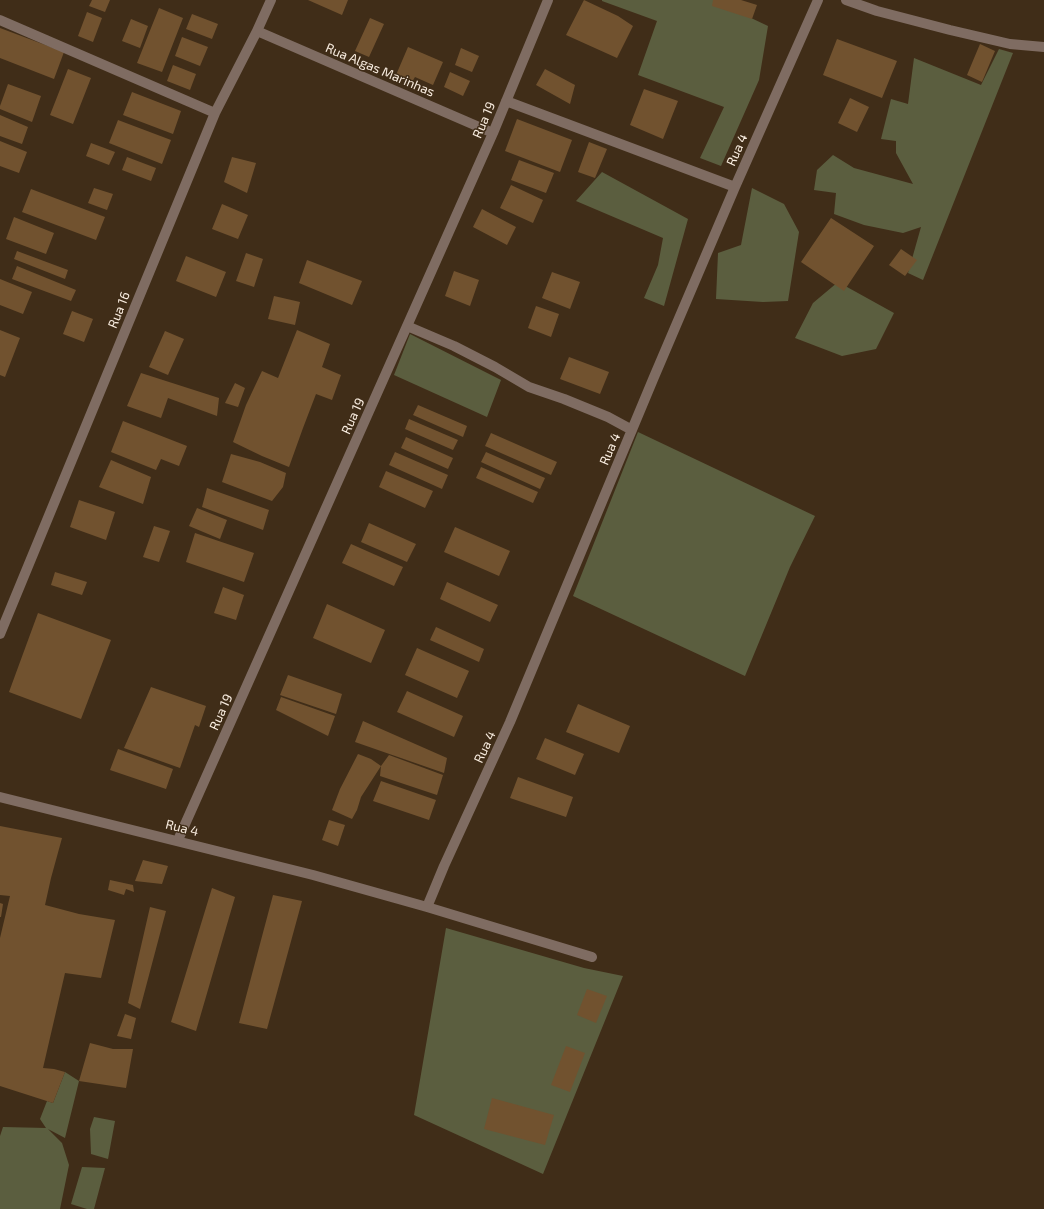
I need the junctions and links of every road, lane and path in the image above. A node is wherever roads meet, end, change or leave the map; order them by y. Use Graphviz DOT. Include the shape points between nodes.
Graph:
graph roads {
  1 [pos="270,0"];
  2 [pos="548,0"];
  3 [pos="818,0"];
  4 [pos="846,0"];
  5 [pos="0,20"];
  6 [pos="257,32"];
  7 [pos="1044,47"];
  8 [pos="506,101"];
  9 [pos="215,113"];
  10 [pos="493,133"];
  11 [pos="735,187"];
  12 [pos="407,326"];
  13 [pos="632,430"];
  14 [pos="0,634"];
  15 [pos="0,797"];
  16 [pos="178,840"];
  17 [pos="427,907"];
  18 [pos="592,957"];
  1 -- 6 [label="street, Rua 16"];
  2 -- 8 [label="street, Rua 19"];
  3 -- 11 [label="street, Rua 4"];
  4 -- 7 [label="street" via="877,11 1010,44"];
  5 -- 9 [label="street"];
  6 -- 9 [label="street, Rua 16"];
  6 -- 10 [label="street, Rua Algas Marinhas"];
  8 -- 10 [label="street, Rua 19"];
  8 -- 11 [label="street"];
  9 -- 14 [label="street, Rua 16"];
  10 -- 12 [label="street, Rua 19"];
  11 -- 13 [label="street, Rua 4"];
  12 -- 13 [label="street" via="454,346 529,387 608,417"];
  12 -- 16 [label="street, Rua 19"];
  13 -- 17 [label="street, Rua 4" via="510,722"];
  15 -- 16 [label="street, Rua 4"];
  16 -- 17 [label="street, Rua 4"];
  17 -- 18 [label="street, Rua 4"];
}
